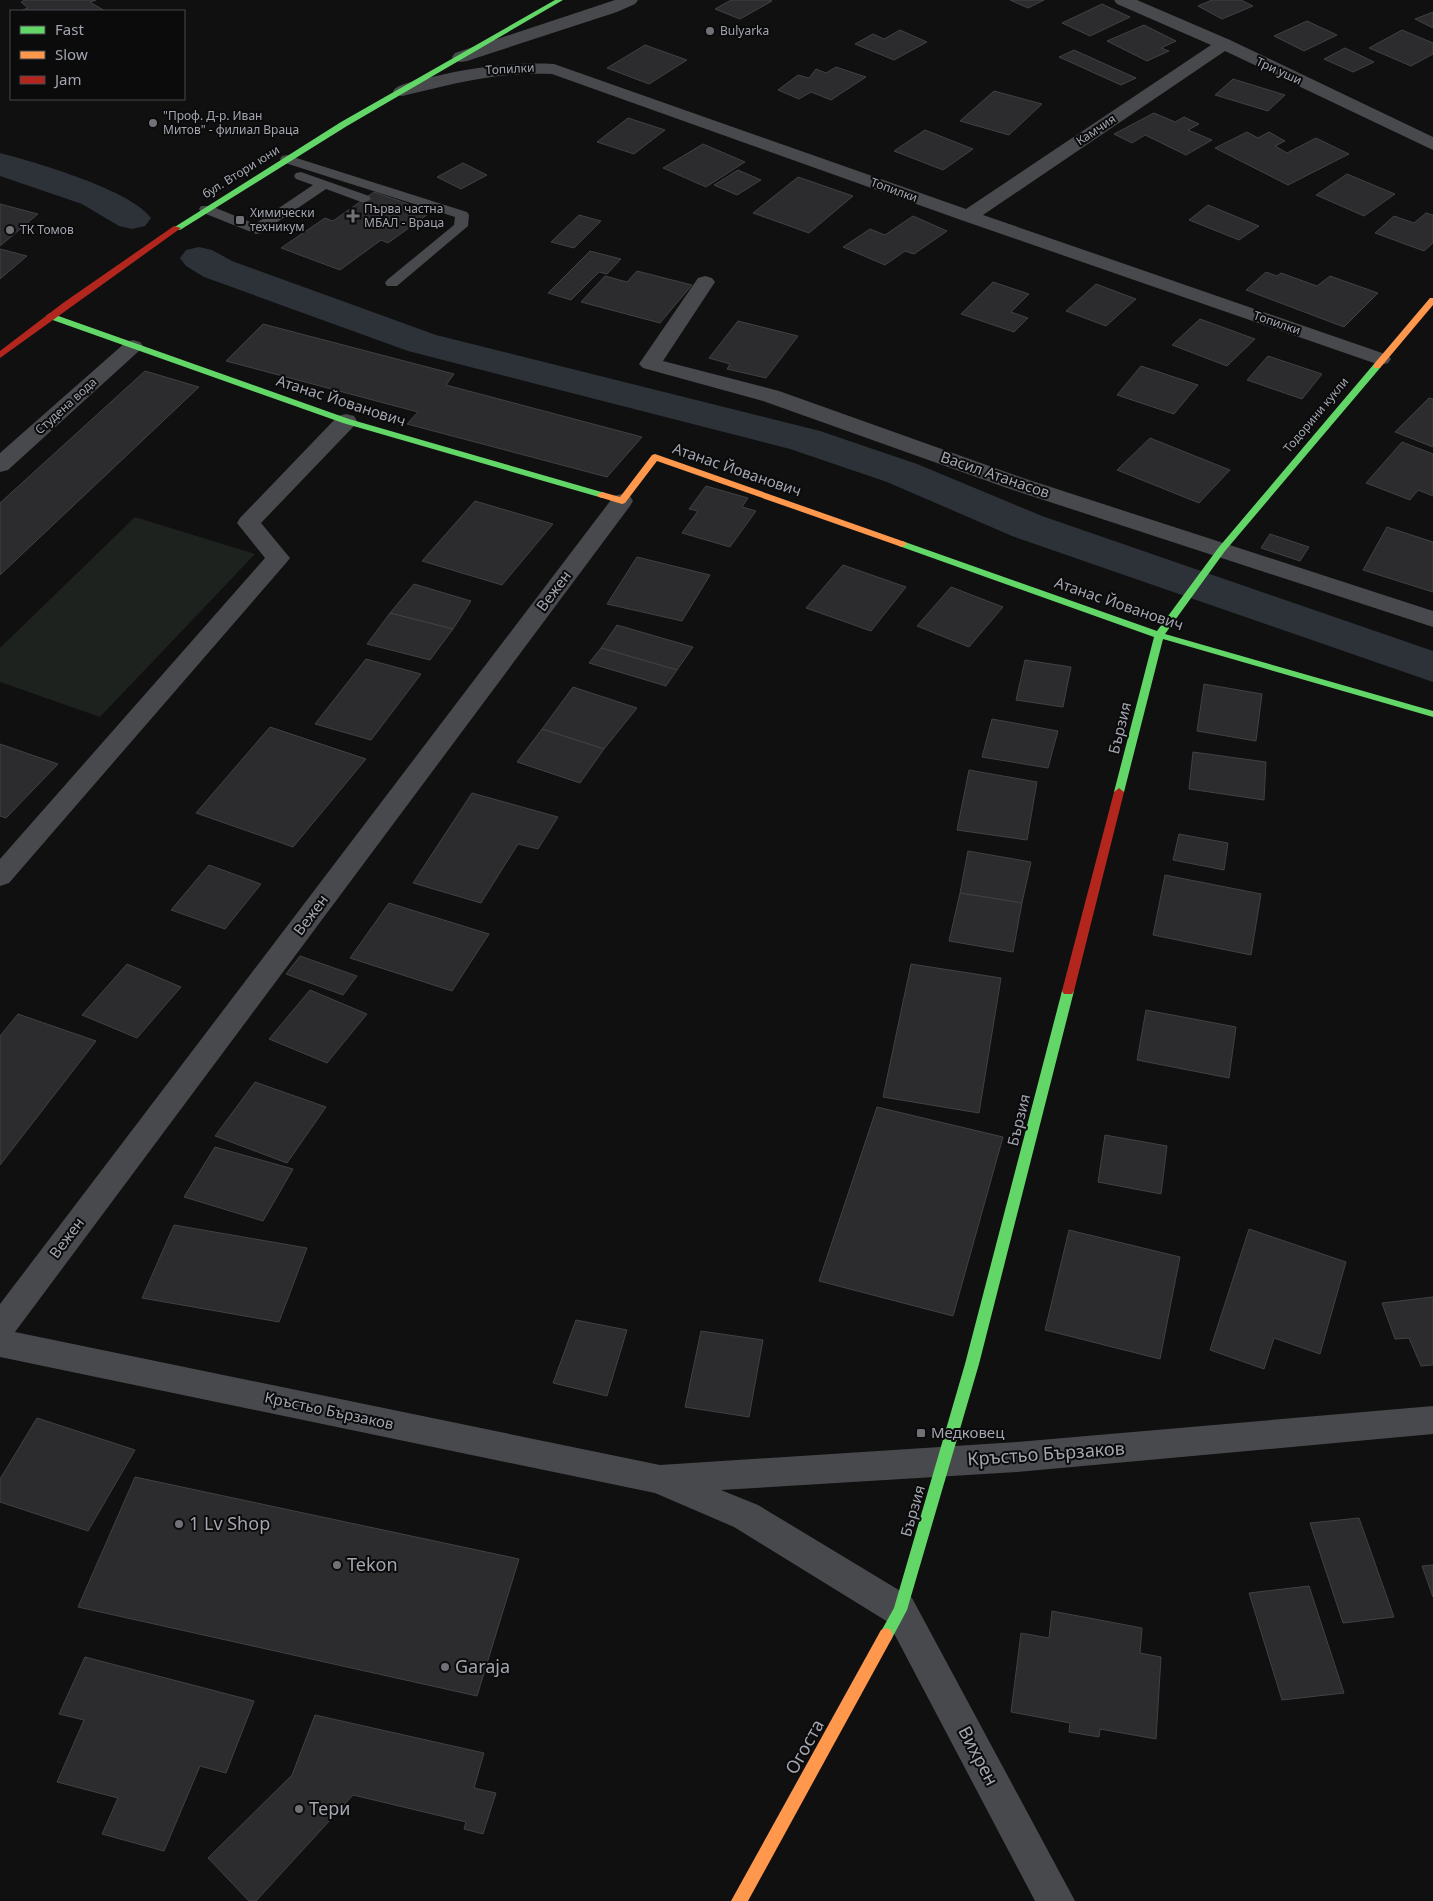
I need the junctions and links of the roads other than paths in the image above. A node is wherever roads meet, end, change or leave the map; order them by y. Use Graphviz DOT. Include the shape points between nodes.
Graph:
graph roads {
  1 [pos="560,0"];
  2 [pos="629,0"];
  3 [pos="1123,0"];
  4 [pos="1224,44"];
  5 [pos="461,57"];
  6 [pos="402,90"];
  7 [pos="1433,144"];
  8 [pos="281,163"];
  9 [pos="324,184"];
  10 [pos="364,199"];
  11 [pos="206,209"];
  12 [pos="968,216"];
  13 [pos="705,282"];
  14 [pos="392,283"];
  15 [pos="1433,300"];
  16 [pos="50,316"];
  17 [pos="133,346"];
  18 [pos="0,355"];
  19 [pos="1382,359"];
  20 [pos="346,421"];
  21 [pos="0,466"];
  22 [pos="622,501"];
  23 [pos="1222,549"];
  24 [pos="1433,619"];
  25 [pos="1159,635"];
  26 [pos="1433,714"];
  27 [pos="0,876"];
  28 [pos="0,1328"];
  29 [pos="0,1343"];
  30 [pos="1433,1420"];
  31 [pos="943,1462"];
  32 [pos="658,1479"];
  33 [pos="900,1610"];
  34 [pos="740,1901"];
  35 [pos="1056,1901"];
  1 -- 5 [label="street, бул. Втори юни"];
  2 -- 5 [label="street"];
  3 -- 4 [label="street, Три уши"];
  4 -- 7 [label="street, Три уши"];
  4 -- 12 [label="street, Камчия"];
  5 -- 6 [label="street, бул. Втори юни"];
  6 -- 8 [label="street, бул. Втори юни"];
  6 -- 12 [label="street, Топилки" via="481,70 554,68"];
  8 -- 9 [label="lane"];
  8 -- 11 [label="street, бул. Втори юни"];
  8 -- 14 [label="lane" via="462,215 461,226"];
  9 -- 10 [label="lane"];
  9 -- 11 [label="lane" via="256,230"];
  11 -- 16 [label="street, бул. Втори юни"];
  12 -- 19 [label="street, Топилки"];
  13 -- 23 [label="street, Васил Атанасов" via="650,364 771,396 1015,483"];
  15 -- 19 [label="street, Тодорини кукли"];
  16 -- 17 [label="street, Атанас Йованович"];
  16 -- 18 [label="street, бул. Втори юни"];
  17 -- 20 [label="street, Атанас Йованович"];
  17 -- 21 [label="street, Студена вода"];
  19 -- 23 [label="street, Тодорини кукли"];
  20 -- 22 [label="street, Атанас Йованович"];
  20 -- 27 [label="street" via="248,523 278,558"];
  22 -- 25 [label="street, Атанас Йованович" via="655,457"];
  22 -- 28 [label="street, Вежен"];
  23 -- 24 [label="street, Васил Атанасов"];
  23 -- 25 [label="street, Тодорини кукли"];
  25 -- 26 [label="street, Атанас Йованович"];
  25 -- 31 [label="street, Бързия" via="977,1344"];
  29 -- 32 [label="street, Кръстьо Бързаков"];
  30 -- 31 [label="street, Кръстьо Бързаков"];
  31 -- 32 [label="street, Кръстьо Бързаков"];
  31 -- 33 [label="street, Бързия"];
  32 -- 33 [label="street, Кръстьо Бързаков" via="746,1516"];
  33 -- 34 [label="street, Огоста"];
  33 -- 35 [label="street, Вихрен"];
}
